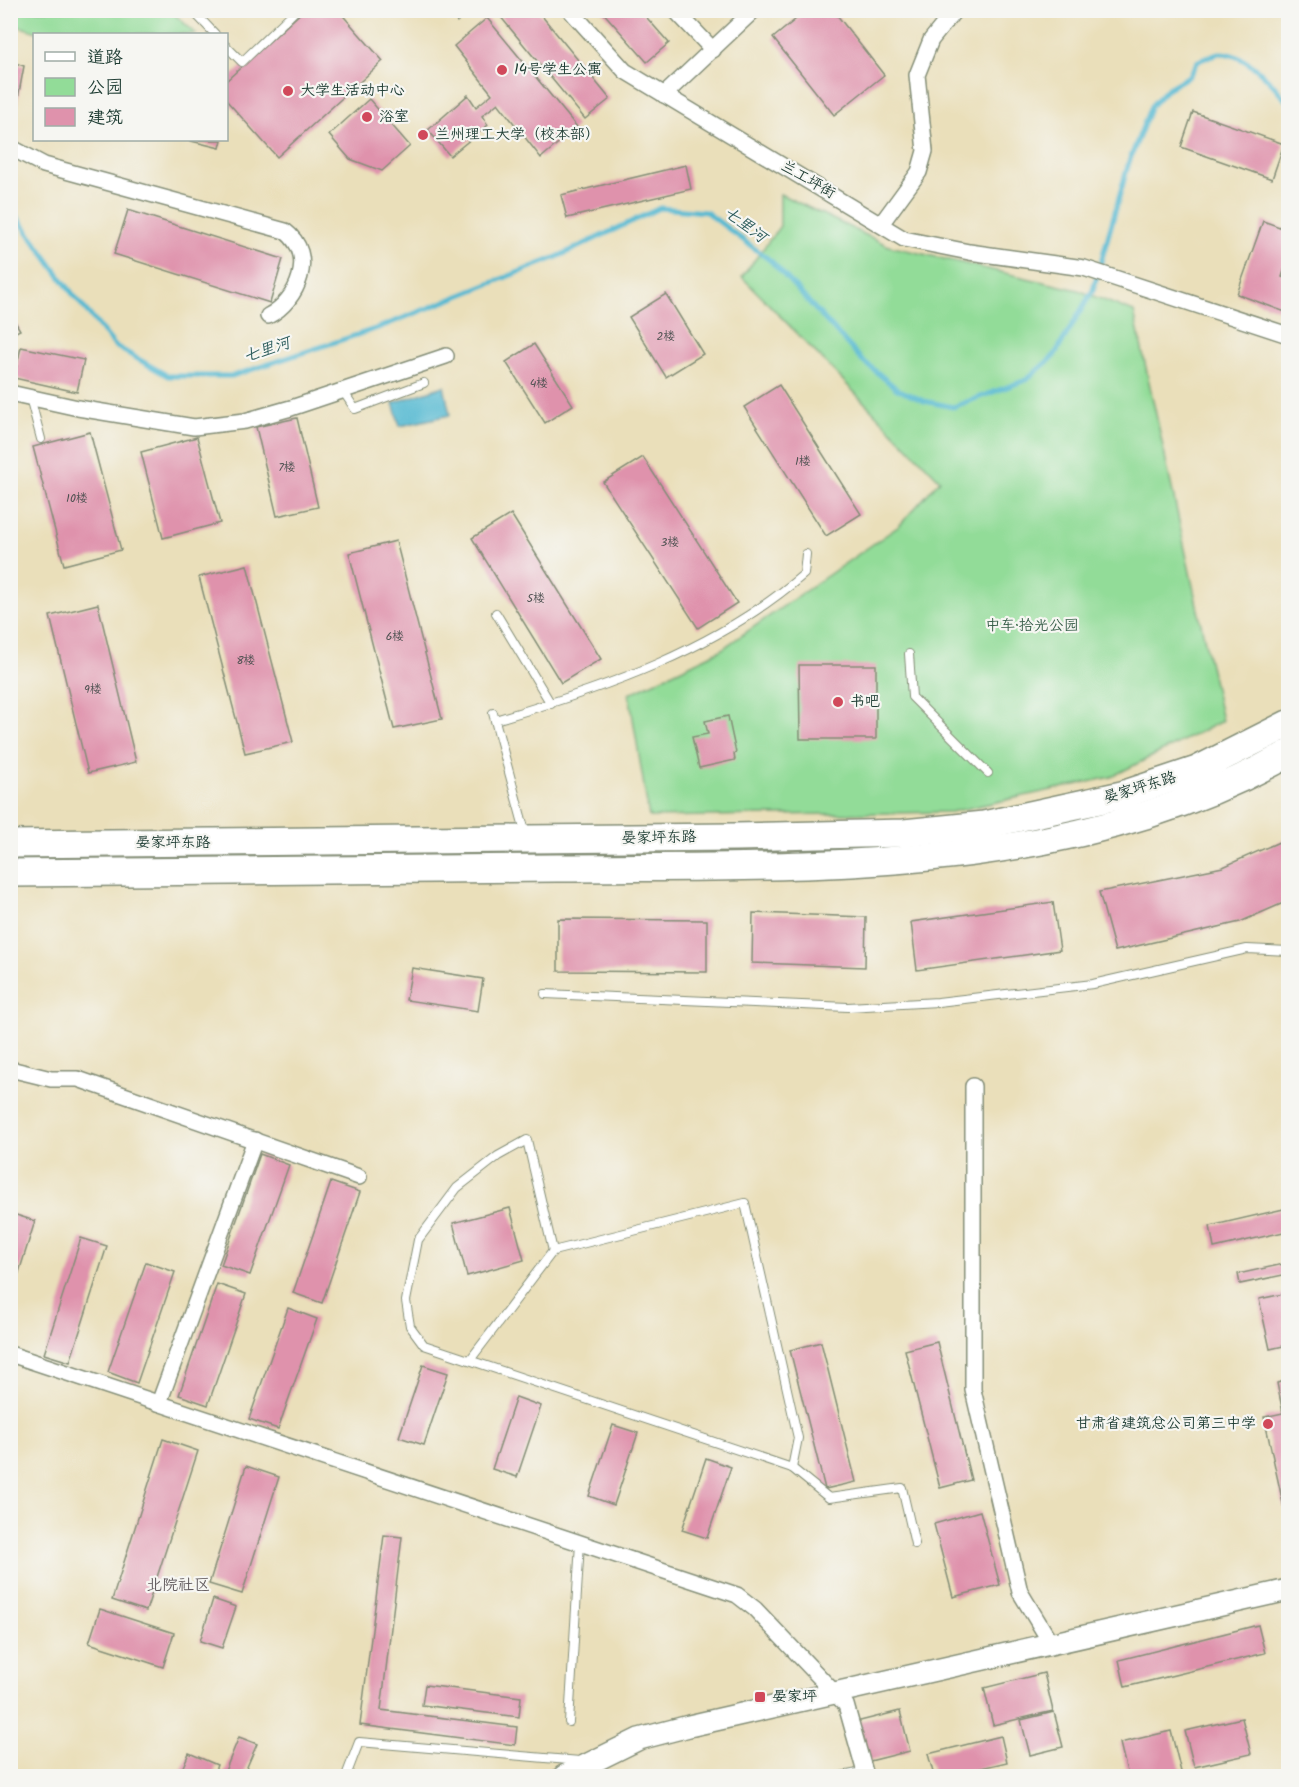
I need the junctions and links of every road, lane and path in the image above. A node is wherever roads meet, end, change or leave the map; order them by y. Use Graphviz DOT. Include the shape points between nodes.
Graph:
graph roads {
  1 [pos="192,10"];
  2 [pos="296,10"];
  3 [pos="570,10"];
  4 [pos="675,10"];
  5 [pos="754,10"];
  6 [pos="955,10"];
  7 [pos="214,33"];
  8 [pos="228,48"];
  9 [pos="712,50"];
  10 [pos="664,95"];
  11 [pos="10,147"];
  12 [pos="880,224"];
  13 [pos="268,316"];
  14 [pos="1288,335"];
  15 [pos="446,356"];
  16 [pos="424,383"];
  17 [pos="343,391"];
  18 [pos="10,393"];
  19 [pos="30,398"];
  20 [pos="41,439"];
  21 [pos="806,554"];
  22 [pos="496,613"];
  23 [pos="909,654"];
  24 [pos="551,704"];
  25 [pos="1288,724"];
  26 [pos="1288,754"];
  27 [pos="1197,770"];
  28 [pos="988,773"];
  29 [pos="1207,795"];
  30 [pos="527,839"];
  31 [pos="10,844"];
  32 [pos="10,873"];
  33 [pos="1288,951"];
  34 [pos="545,994"];
  35 [pos="10,1070"];
  36 [pos="973,1086"];
  37 [pos="255,1140"];
  38 [pos="358,1177"];
  39 [pos="553,1251"];
  40 [pos="10,1354"];
  41 [pos="470,1360"];
  42 [pos="159,1403"];
  43 [pos="792,1468"];
  44 [pos="580,1543"];
  45 [pos="915,1544"];
  46 [pos="1288,1590"];
  47 [pos="1052,1645"];
  48 [pos="837,1694"];
  49 [pos="569,1722"];
  50 [pos="590,1762"];
  51 [pos="865,1774"];
  52 [pos="346,1776"];
  53 [pos="564,1776"];
  54 [pos="842,1776"];
  1 -- 7 [label="lane"];
  2 -- 8 [label="lane" via="242,62"];
  3 -- 10 [label="street, 兰工坪街" via="625,71"];
  4 -- 9 [label="street"];
  5 -- 9 [label="street"];
  6 -- 12 [label="street" via="931,40 917,75 924,151 919,172"];
  9 -- 10 [label="street"];
  10 -- 12 [label="street, 兰工坪街"];
  11 -- 13 [label="street" via="44,165 285,231 299,250 300,280 285,305"];
  12 -- 14 [label="street, 兰工坪街" via="904,239 1084,268"];
  15 -- 17 [label="street"];
  16 -- 17 [label="lane" via="355,409"];
  17 -- 19 [label="street" via="244,421 194,427"];
  18 -- 19 [label="street"];
  19 -- 20 [label="lane"];
  21 -- 24 [label="lane" via="804,574 778,596 690,651"];
  22 -- 24 [label="lane"];
  23 -- 28 [label="lane" via="912,697"];
  24 -- 30 [label="lane" via="494,717"];
  25 -- 27 [label="highway, 晏家坪东路"];
  26 -- 29 [label="highway, 晏家坪东路"];
  27 -- 29 [label="highway"];
  27 -- 30 [label="highway, 晏家坪东路" via="1122,795 984,825 904,832"];
  29 -- 32 [label="highway, 晏家坪东路" via="1129,821 1061,837 987,852 905,859 736,866"];
  30 -- 31 [label="highway, 晏家坪东路"];
  33 -- 34 [label="lane" via="1247,949 1093,984 938,1002 848,1007"];
  35 -- 37 [label="street" via="51,1079 78,1079"];
  36 -- 47 [label="street" via="973,1390 1020,1592"];
  37 -- 38 [label="street"];
  37 -- 42 [label="street"];
  39 -- 41 [label="lane"];
  39 -- 41 [label="lane" via="527,1140 498,1156 458,1188 418,1240 406,1301 410,1326 424,1345"];
  39 -- 43 [label="lane" via="745,1203 798,1438"];
  40 -- 42 [label="street"];
  41 -- 43 [label="lane"];
  42 -- 44 [label="street"];
  43 -- 45 [label="lane" via="829,1498 902,1488"];
  44 -- 48 [label="street" via="737,1595"];
  44 -- 49 [label="lane"];
  46 -- 47 [label="street"];
  47 -- 48 [label="street"];
  48 -- 50 [label="street" via="639,1739"];
  48 -- 51 [label="street" via="846,1705"];
  50 -- 52 [label="lane" via="359,1742"];
  50 -- 53 [label="street"];
  51 -- 54 [label="lane"];
}
